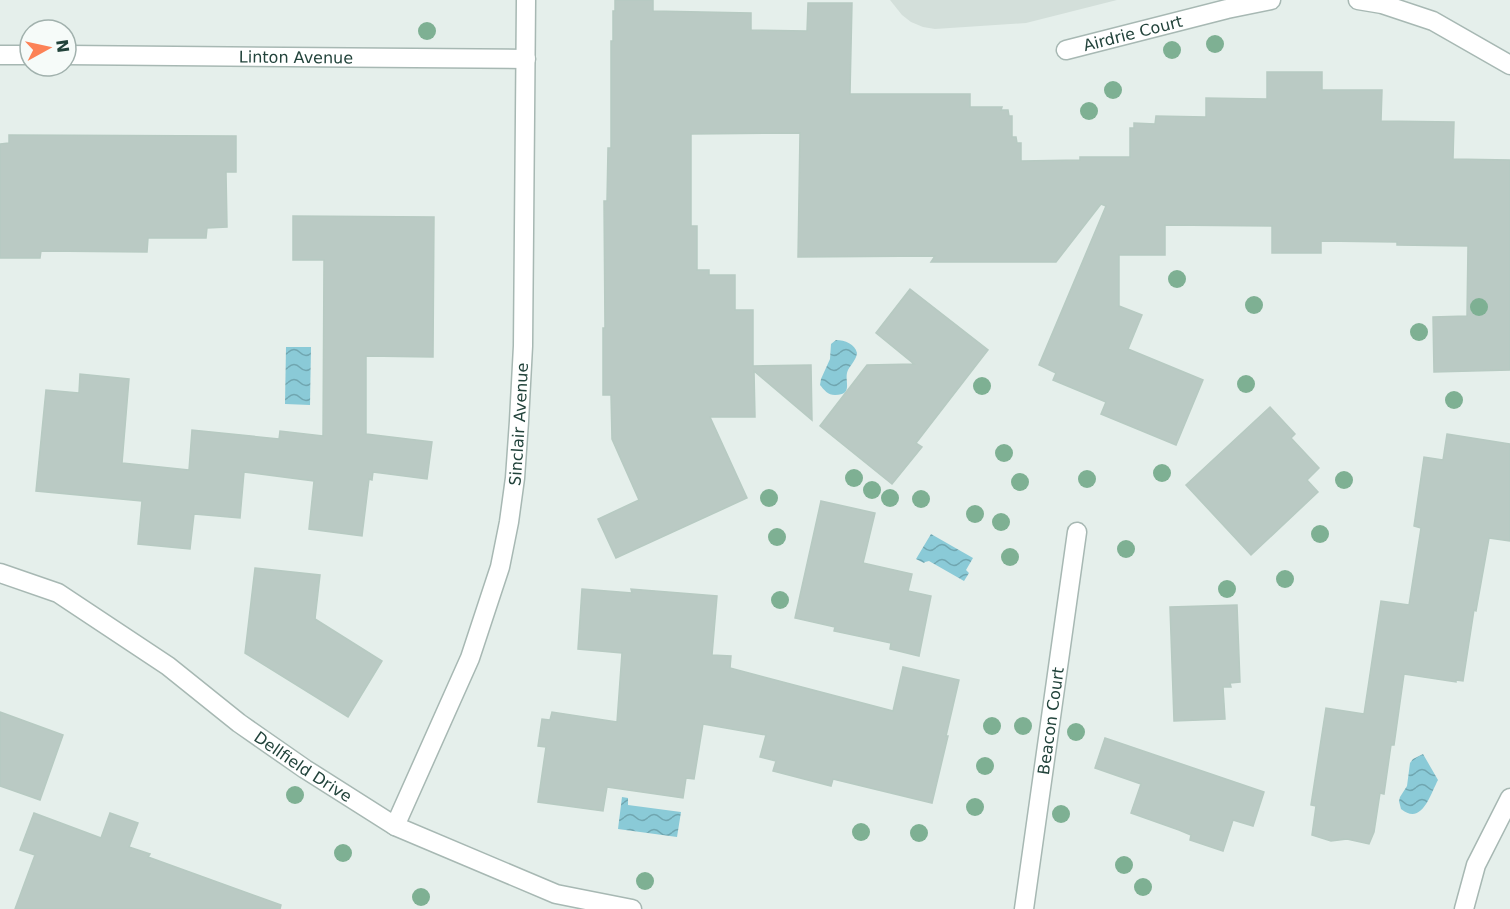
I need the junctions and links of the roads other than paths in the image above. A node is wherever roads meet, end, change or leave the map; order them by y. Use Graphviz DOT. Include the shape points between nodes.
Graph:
graph roads {
  1 [pos="526,0"];
  2 [pos="1270,0"];
  3 [pos="1358,0"];
  4 [pos="1066,50"];
  5 [pos="0,55"];
  6 [pos="18,55"];
  7 [pos="78,55"];
  8 [pos="526,59"];
  9 [pos="1510,65"];
  10 [pos="1077,532"];
  11 [pos="0,573"];
  12 [pos="1510,798"];
  13 [pos="394,826"];
  14 [pos="632,909"];
  15 [pos="1024,909"];
  16 [pos="1464,909"];
  1 -- 8 [label="street, Sinclair Avenue"];
  2 -- 4 [label="street, Airdrie Court"];
  3 -- 9 [label="street" via="1433,21"];
  5 -- 6 [label="street"];
  7 -- 8 [label="street, Linton Avenue"];
  8 -- 13 [label="street, Sinclair Avenue" via="523,346 509,522 500,567 470,658"];
  10 -- 15 [label="street, Beacon Court"];
  11 -- 13 [label="street, Dellfield Drive" via="58,593 168,666 305,770"];
  12 -- 16 [label="street" via="1476,865"];
  13 -- 14 [label="street, Dellfield Drive" via="556,894"];
}
